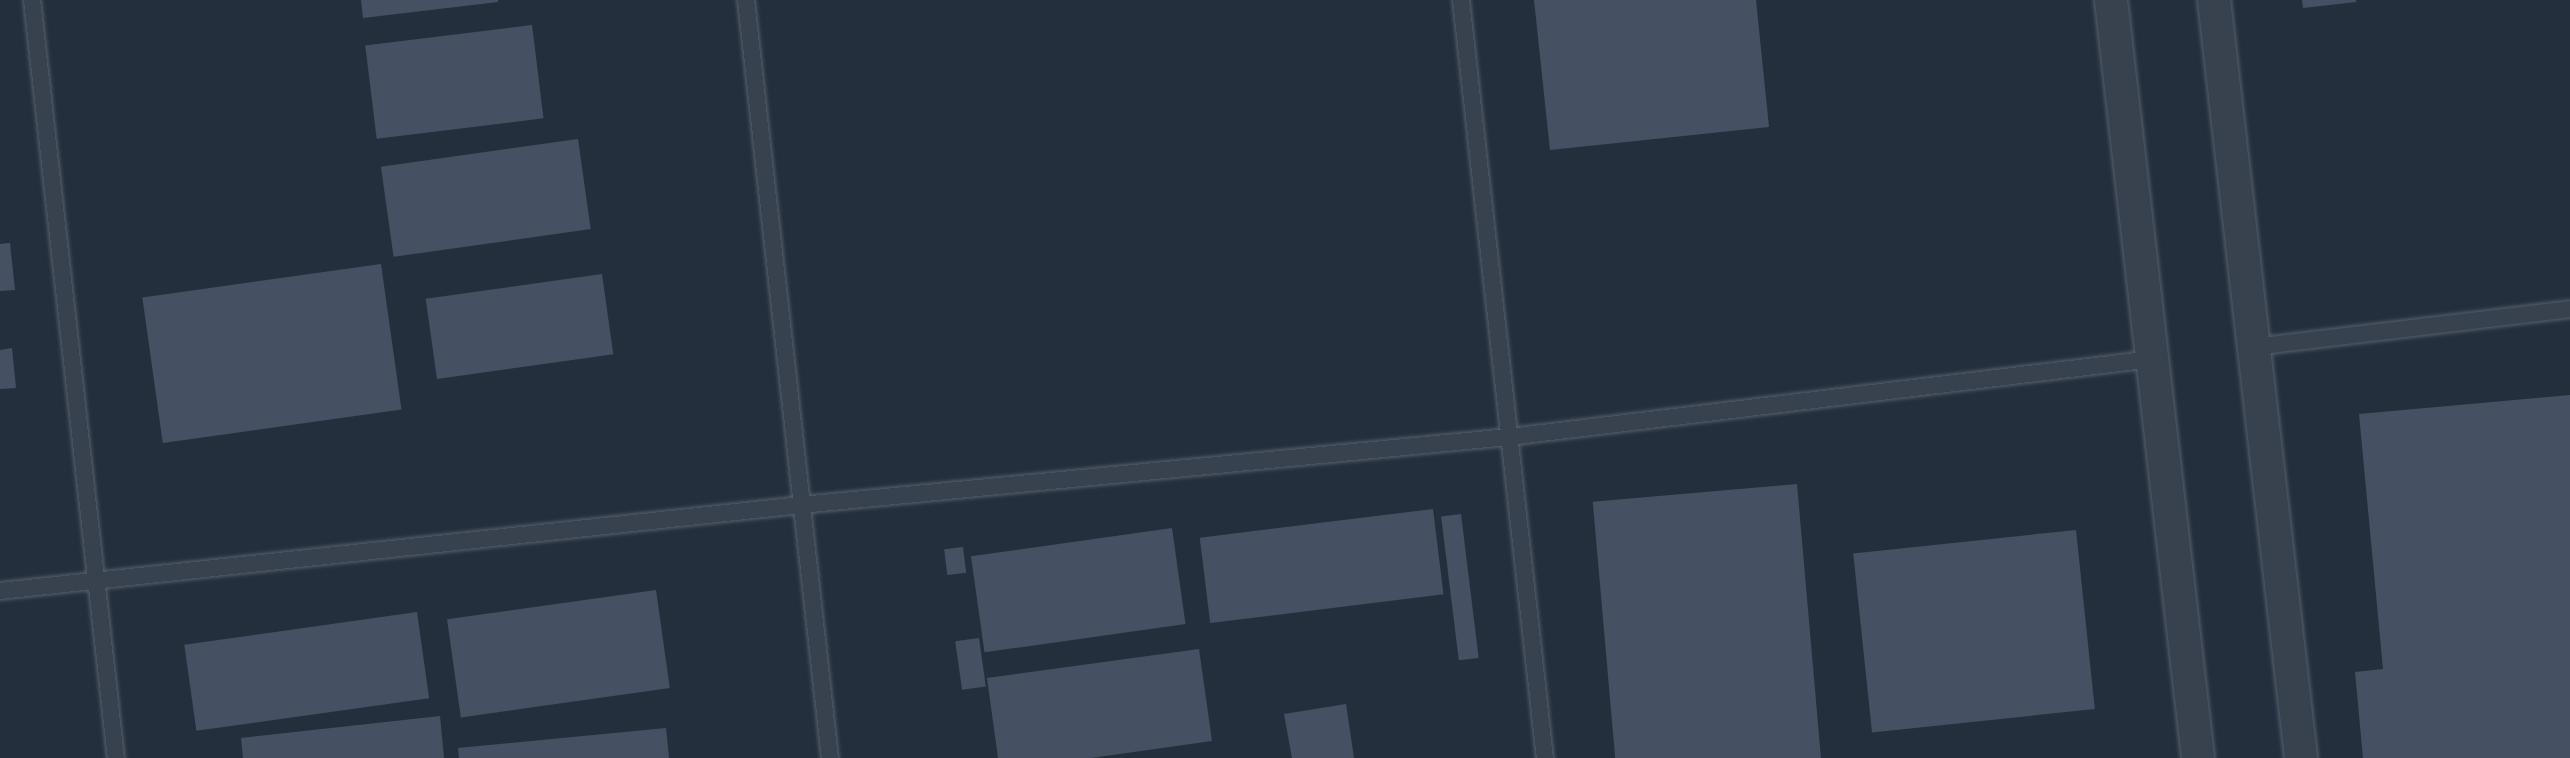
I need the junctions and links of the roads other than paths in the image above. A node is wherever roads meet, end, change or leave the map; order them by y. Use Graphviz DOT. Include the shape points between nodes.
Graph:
graph roads {
  1 [pos="33,0"];
  2 [pos="746,0"];
  3 [pos="1461,0"];
  4 [pos="2111,0"];
  5 [pos="2214,0"];
  6 [pos="2570,309"];
  7 [pos="2253,347"];
  8 [pos="2152,359"];
  9 [pos="1508,437"];
  10 [pos="801,505"];
  11 [pos="95,580"];
  12 [pos="0,592"];
  13 [pos="116,758"];
  14 [pos="830,758"];
  15 [pos="1545,758"];
  16 [pos="2198,758"];
  17 [pos="2301,758"];
  1 -- 11 [label="lane"];
  2 -- 10 [label="lane"];
  3 -- 9 [label="lane"];
  4 -- 8 [label="street"];
  5 -- 7 [label="street"];
  6 -- 7 [label="lane"];
  7 -- 17 [label="street"];
  8 -- 9 [label="lane"];
  8 -- 16 [label="street"];
  9 -- 10 [label="lane"];
  9 -- 15 [label="lane"];
  10 -- 11 [label="lane"];
  10 -- 14 [label="lane"];
  11 -- 12 [label="lane"];
  11 -- 13 [label="lane"];
}
